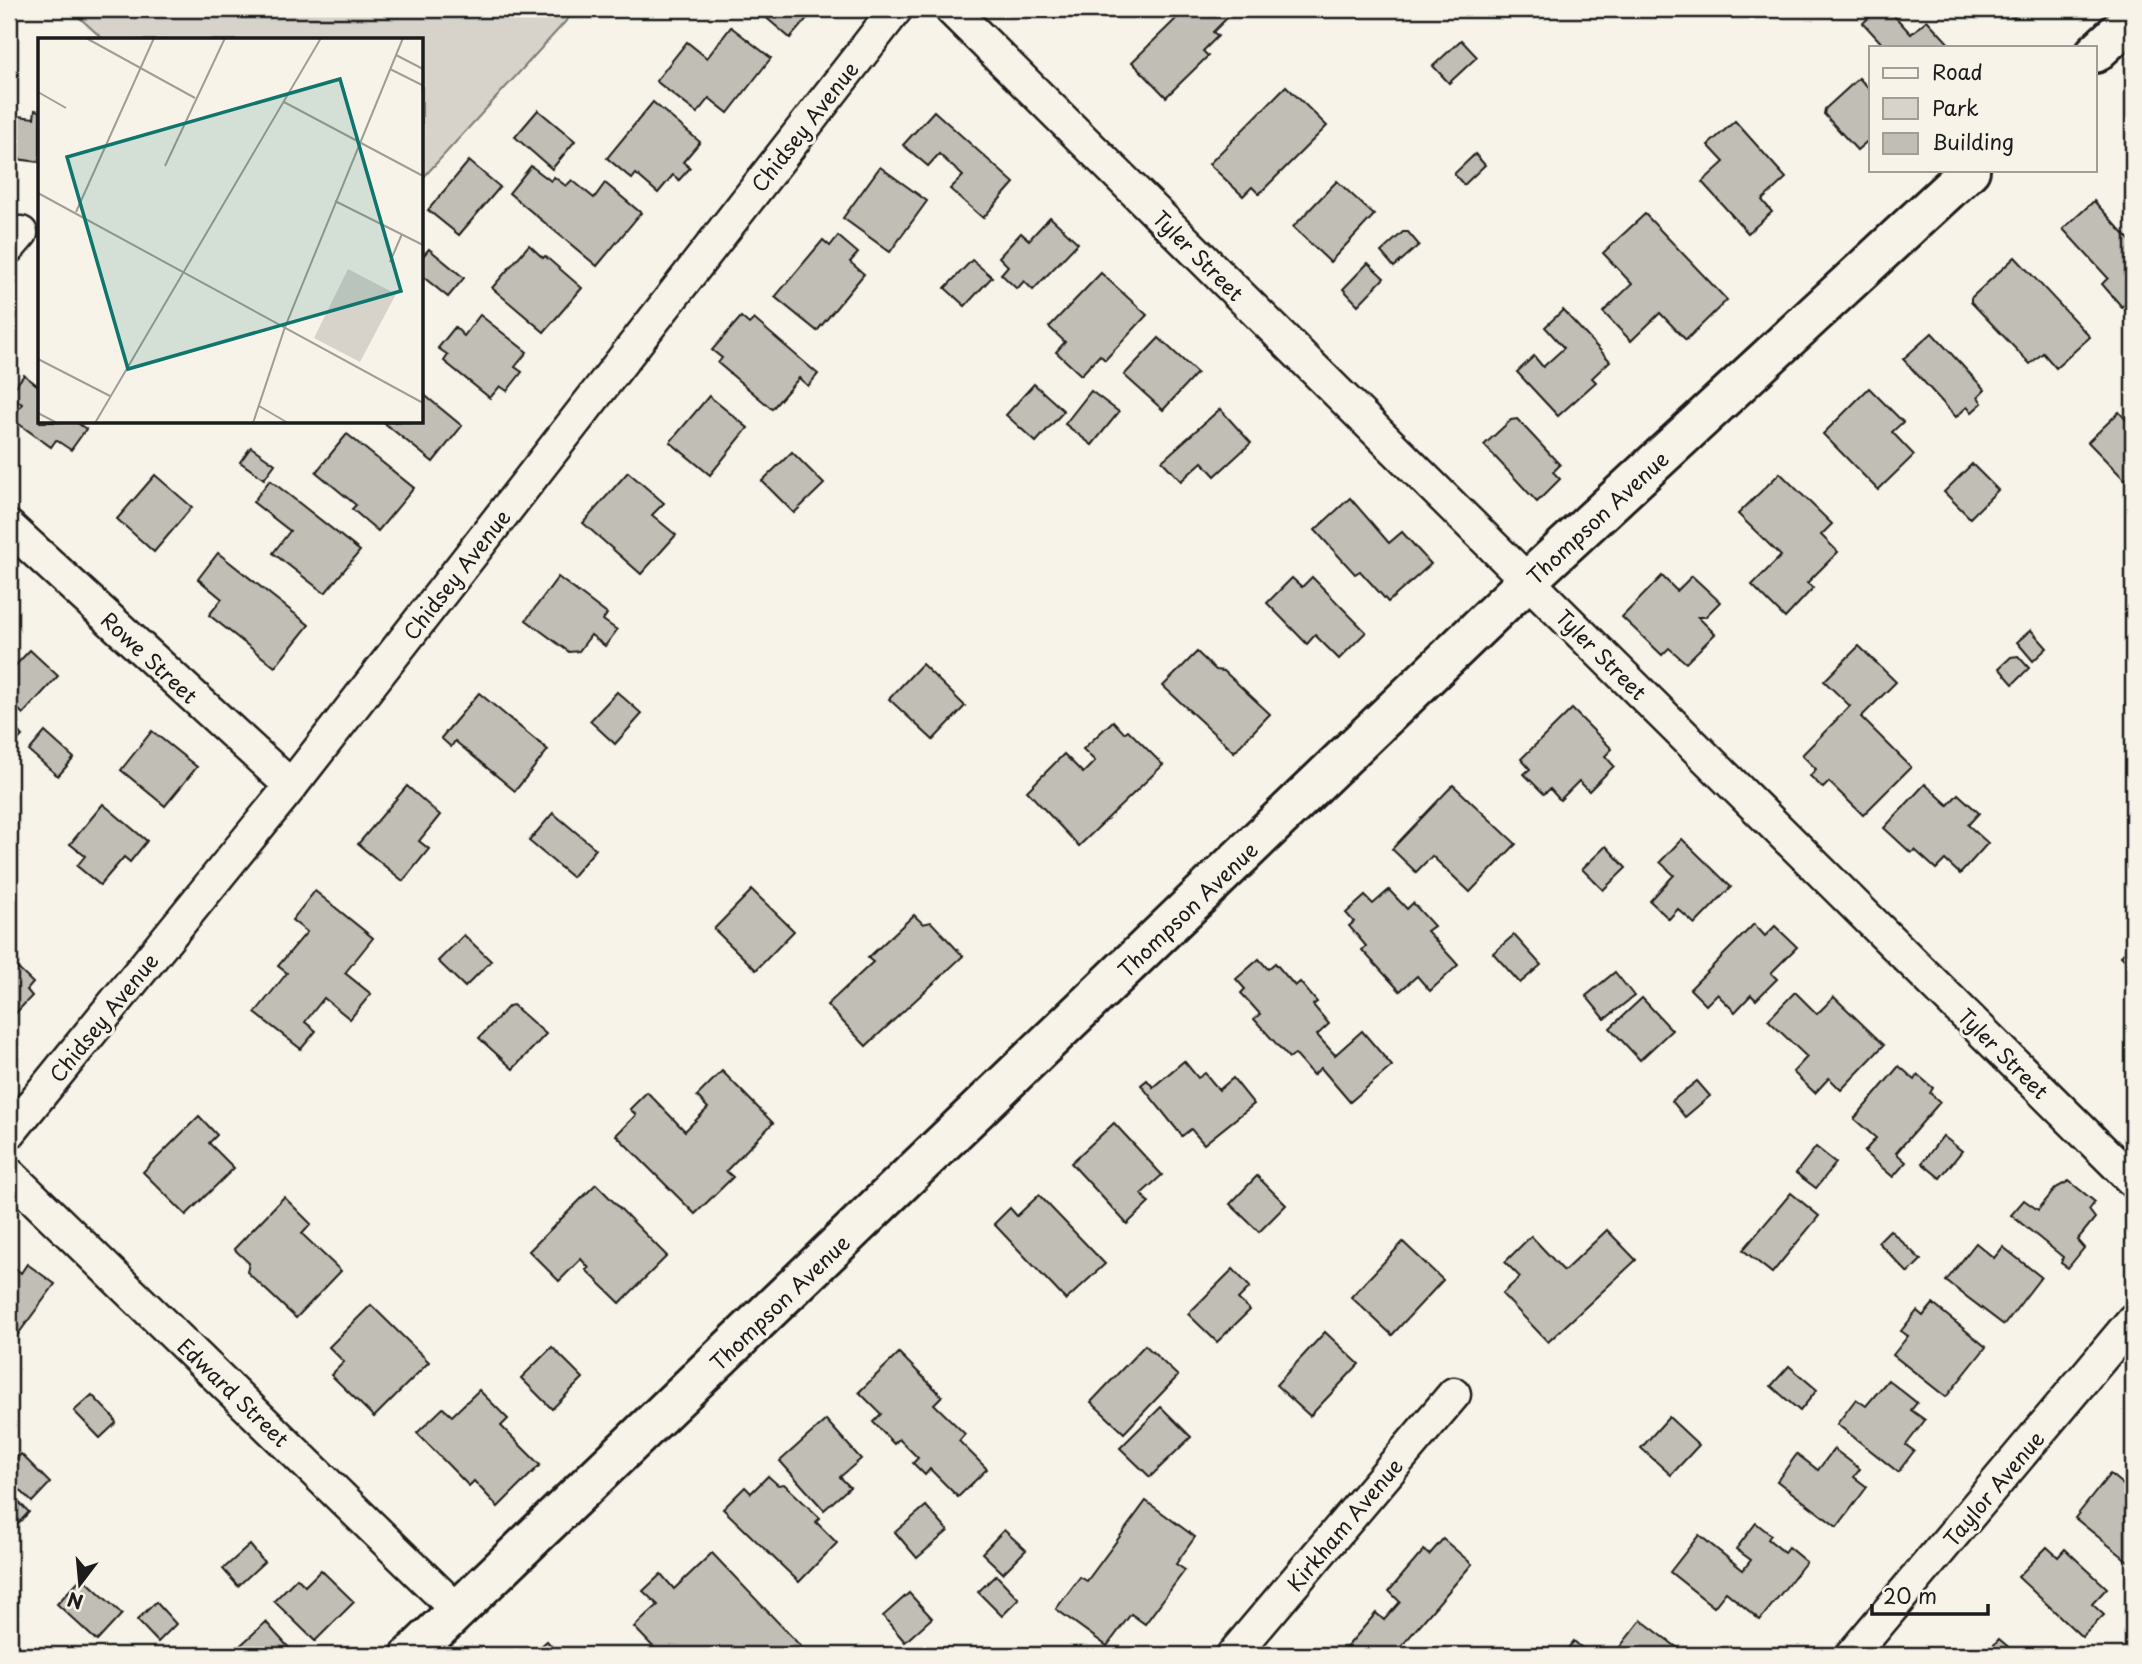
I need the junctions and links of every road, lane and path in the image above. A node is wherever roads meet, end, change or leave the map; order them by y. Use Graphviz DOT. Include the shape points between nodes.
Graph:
graph roads {
  1 [pos="896,9"];
  2 [pos="951,9"];
  3 [pos="2133,18"];
  4 [pos="2096,53"];
  5 [pos="1968,172"];
  6 [pos="9,527"];
  7 [pos="1528,580"];
  8 [pos="291,786"];
  9 [pos="9,1133"];
  10 [pos="9,1174"];
  11 [pos="2133,1181"];
  12 [pos="2133,1320"];
  13 [pos="1454,1394"];
  14 [pos="458,1611"];
  15 [pos="411,1655"];
  16 [pos="1233,1655"];
  17 [pos="1852,1655"];
  1 -- 8 [label="street, Chidsey Avenue"];
  2 -- 7 [label="street, Tyler Street"];
  3 -- 4 [label="main road"];
  5 -- 7 [label="main road, Thompson Avenue"];
  6 -- 8 [label="street, Rowe Street"];
  7 -- 11 [label="street, Tyler Street"];
  7 -- 14 [label="main road, Thompson Avenue"];
  8 -- 9 [label="street, Chidsey Avenue"];
  10 -- 14 [label="street, Edward Street"];
  12 -- 17 [label="street, Taylor Avenue"];
  13 -- 16 [label="street, Kirkham Avenue"];
  14 -- 15 [label="main road, Thompson Avenue"];
}
